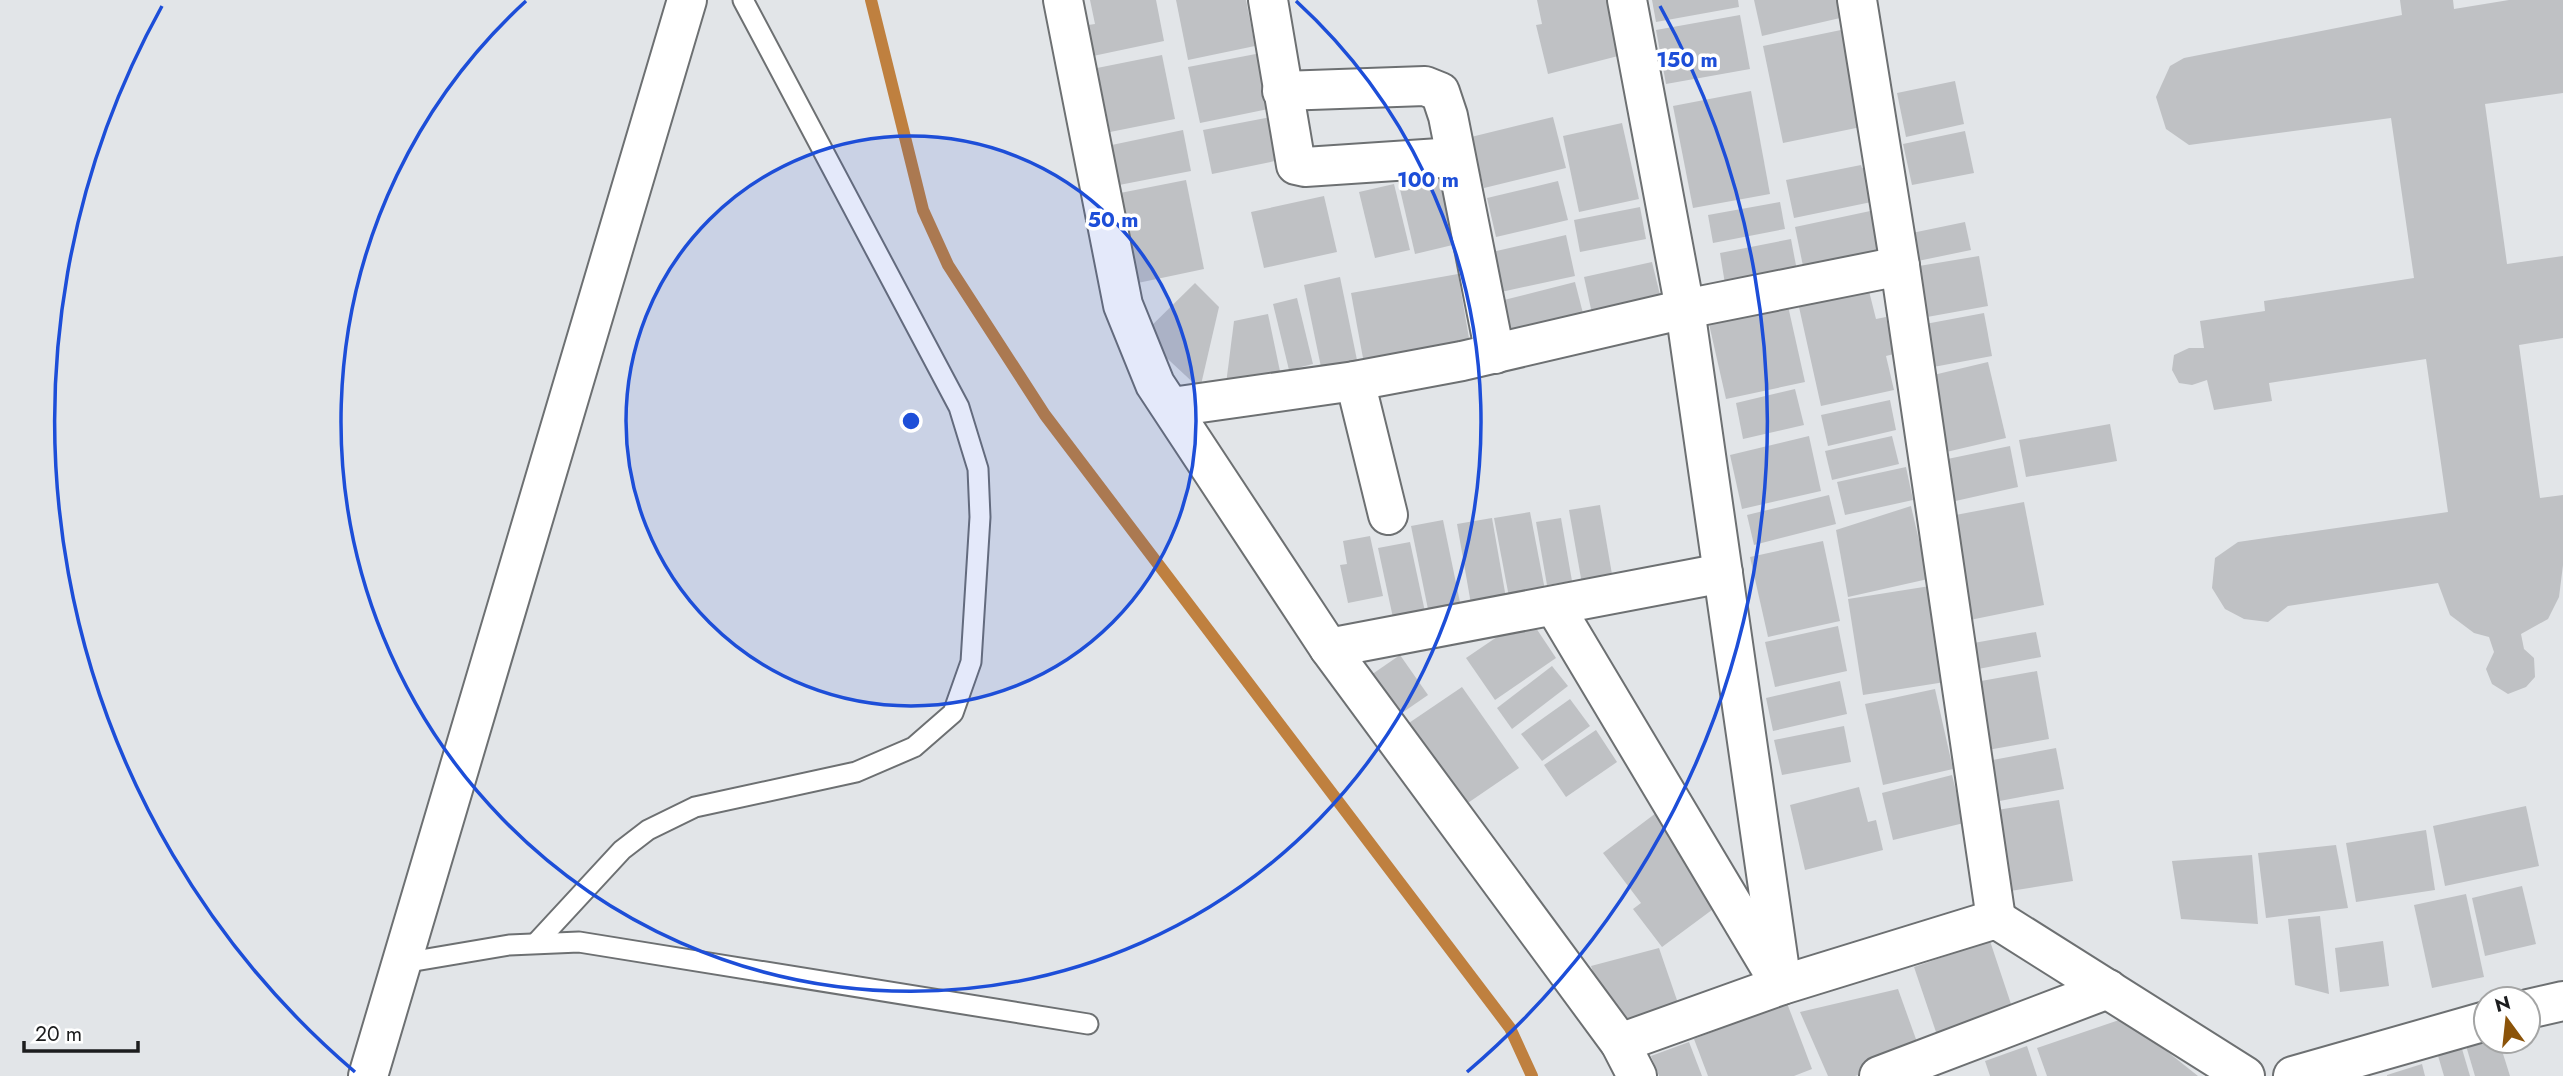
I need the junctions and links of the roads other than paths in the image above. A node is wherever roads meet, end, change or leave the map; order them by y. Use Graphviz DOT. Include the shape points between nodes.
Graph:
graph roads {
  1 [pos="687,0"];
  2 [pos="743,0"];
  3 [pos="1063,0"];
  4 [pos="1268,0"];
  5 [pos="1627,0"];
  6 [pos="1857,0"];
  7 [pos="1282,91"];
  8 [pos="1455,157"];
  9 [pos="1900,266"];
  10 [pos="1685,309"];
  11 [pos="1495,354"];
  12 [pos="1355,381"];
  13 [pos="1172,407"];
  14 [pos="1388,515"];
  15 [pos="1723,573"];
  16 [pos="1555,607"];
  17 [pos="1329,648"];
  18 [pos="1996,919"];
  19 [pos="536,943"];
  20 [pos="402,963"];
  21 [pos="1782,985"];
  22 [pos="2108,989"];
  23 [pos="2563,1001"];
  24 [pos="2542,1006"];
  25 [pos="1088,1024"];
  26 [pos="2472,1025"];
  27 [pos="1619,1043"];
  28 [pos="368,1076"];
  29 [pos="1637,1076"];
  30 [pos="1879,1076"];
  31 [pos="2245,1076"];
  32 [pos="2293,1076"];
  1 -- 20 [label="street"];
  2 -- 19 [label="lane" via="959,407 978,469 980,517 971,662 953,713 914,747 856,772 695,807 648,830 622,850"];
  3 -- 13 [label="street" via="1123,305 1155,384"];
  4 -- 7 [label="street"];
  5 -- 10 [label="street"];
  6 -- 9 [label="street"];
  7 -- 8 [label="street" via="1433,88 1443,98"];
  7 -- 8 [label="street" via="1296,165"];
  8 -- 11 [label="street"];
  9 -- 10 [label="street"];
  9 -- 18 [label="street"];
  10 -- 11 [label="street"];
  10 -- 15 [label="street"];
  11 -- 12 [label="street"];
  12 -- 13 [label="street"];
  12 -- 14 [label="street"];
  13 -- 17 [label="street"];
  15 -- 16 [label="street"];
  15 -- 21 [label="street"];
  16 -- 17 [label="street"];
  16 -- 21 [label="street"];
  17 -- 27 [label="street"];
  18 -- 21 [label="street"];
  18 -- 22 [label="street"];
  19 -- 20 [label="lane"];
  19 -- 25 [label="lane" via="579,942"];
  20 -- 28 [label="street"];
  21 -- 27 [label="street"];
  22 -- 30 [label="street"];
  22 -- 31 [label="street"];
  23 -- 24 [label="street"];
  26 -- 32 [label="street"];
  27 -- 29 [label="street"];
}
